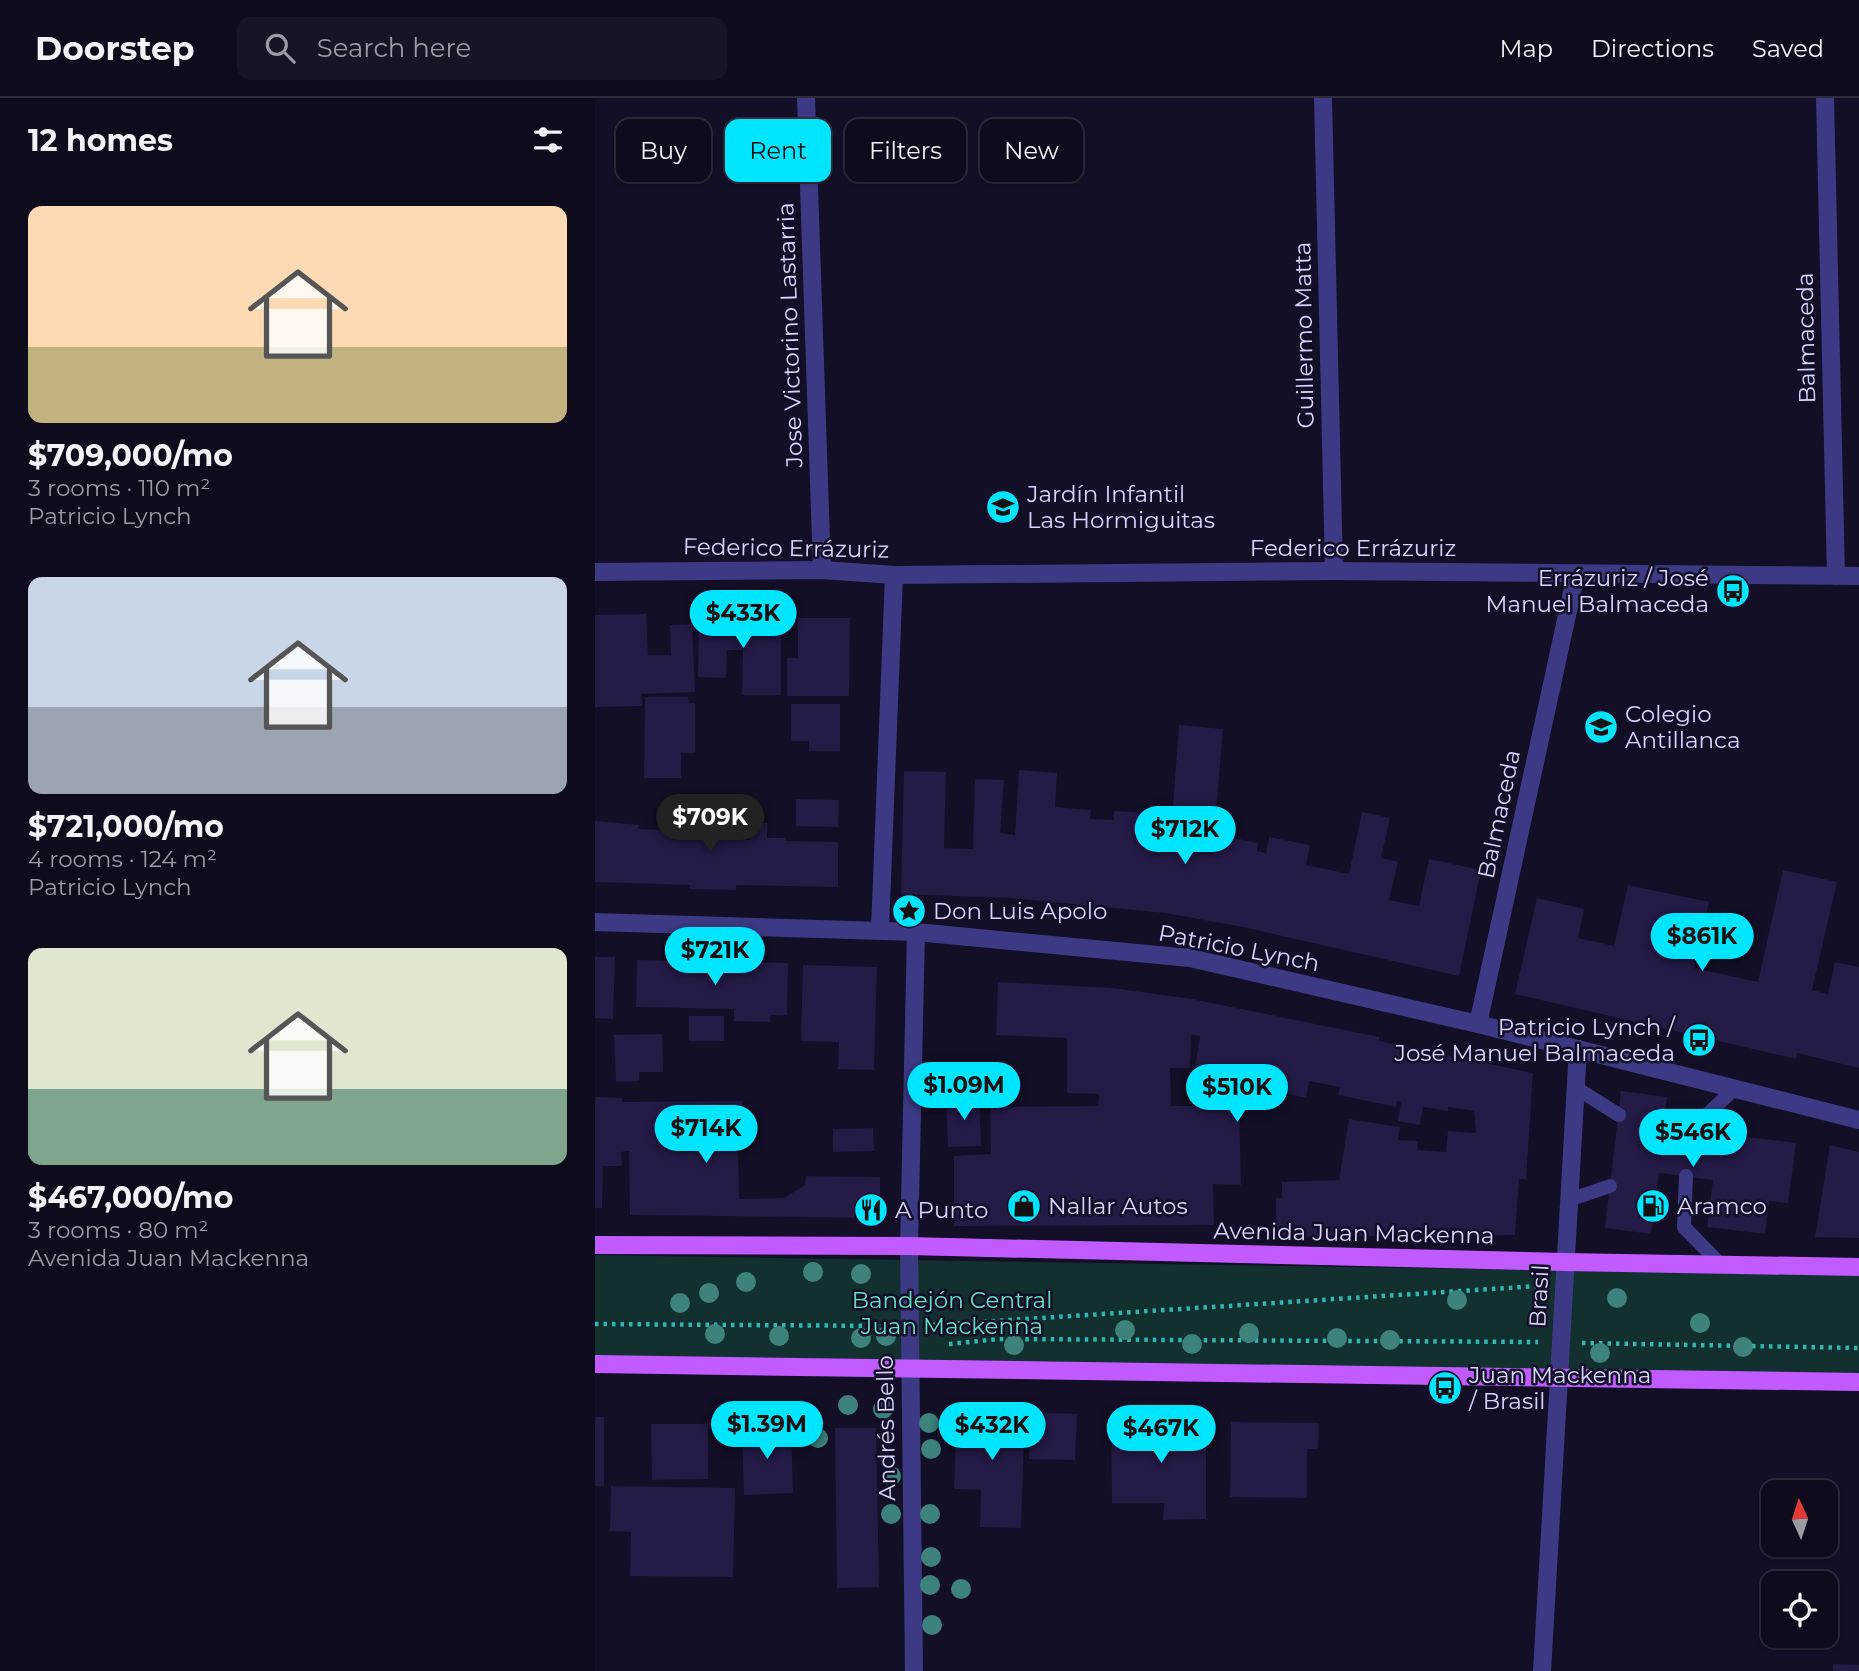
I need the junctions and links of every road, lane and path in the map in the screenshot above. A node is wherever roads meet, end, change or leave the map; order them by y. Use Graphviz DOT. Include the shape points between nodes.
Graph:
graph roads {
  1 [pos="806,98"];
  2 [pos="1323,98"];
  3 [pos="1825,98"];
  4 [pos="823,570"];
  5 [pos="1334,571"];
  6 [pos="595,572"];
  7 [pos="894,575"];
  8 [pos="1576,575"];
  9 [pos="1836,576"];
  10 [pos="1859,576"];
  11 [pos="595,922"];
  12 [pos="880,930"];
  13 [pos="916,932"];
  14 [pos="1478,1024"];
  15 [pos="1578,1049"];
  16 [pos="1576,1088"];
  17 [pos="1734,1089"];
  18 [pos="1619,1115"];
  19 [pos="1859,1120"];
  20 [pos="1691,1130"];
  21 [pos="1686,1176"];
  22 [pos="1610,1186"];
  23 [pos="1569,1200"];
  24 [pos="595,1245"];
  25 [pos="909,1246"];
  26 [pos="1566,1262"];
  27 [pos="1721,1265"];
  28 [pos="1859,1267"];
  29 [pos="1564,1284"];
  30 [pos="595,1324"];
  31 [pos="909,1327"];
  32 [pos="1561,1342"];
  33 [pos="947,1344"];
  34 [pos="1859,1348"];
  35 [pos="595,1364"];
  36 [pos="909,1368"];
  37 [pos="1559,1378"];
  38 [pos="1859,1382"];
  39 [pos="914,1671"];
  40 [pos="1542,1671"];
  1 -- 4 [label="street, Jose Victorino Lastarria"];
  2 -- 5 [label="street, Guillermo Matta"];
  3 -- 9 [label="street, Balmaceda"];
  4 -- 6 [label="street, Federico Errázuriz"];
  4 -- 7 [label="street, Federico Errázuriz"];
  5 -- 7 [label="street, Federico Errázuriz"];
  5 -- 8 [label="street, Federico Errázuriz"];
  7 -- 12 [label="street"];
  8 -- 9 [label="street, Federico Errázuriz"];
  8 -- 14 [label="street, Balmaceda"];
  9 -- 10 [label="street, Federico Errázuriz"];
  11 -- 12 [label="street, Patricio Lynch"];
  12 -- 13 [label="street, Patricio Lynch"];
  13 -- 14 [label="street, Patricio Lynch" via="1189,958"];
  13 -- 25 [label="street, Andrés Bello"];
  14 -- 15 [label="street, Patricio Lynch"];
  15 -- 16 [label="street, Brasil"];
  15 -- 17 [label="street, Patricio Lynch"];
  16 -- 18 [label="lane"];
  16 -- 23 [label="street, Brasil"];
  17 -- 19 [label="street, Patricio Lynch"];
  17 -- 20 [label="lane"];
  21 -- 27 [label="lane" via="1684,1227"];
  22 -- 23 [label="lane"];
  23 -- 26 [label="street, Brasil"];
  24 -- 25 [label="main road, Avenida Juan Mackenna"];
  25 -- 26 [label="main road, Avenida Juan Mackenna"];
  25 -- 31 [label="street, Andrés Bello"];
  26 -- 27 [label="main road, Avenida Juan Mackenna"];
  26 -- 29 [label="street, Brasil"];
  27 -- 28 [label="main road, Avenida Juan Mackenna"];
  29 -- 31 [label="path"];
  29 -- 32 [label="street, Brasil"];
  30 -- 31 [label="path"];
  31 -- 36 [label="street, Andrés Bello"];
  32 -- 33 [label="path" via="999,1339"];
  32 -- 34 [label="path"];
  32 -- 37 [label="street, Brasil"];
  35 -- 36 [label="main road"];
  36 -- 37 [label="main road"];
  36 -- 39 [label="street, Andrés Bello"];
  37 -- 38 [label="main road"];
  37 -- 40 [label="street, Brasil"];
}
